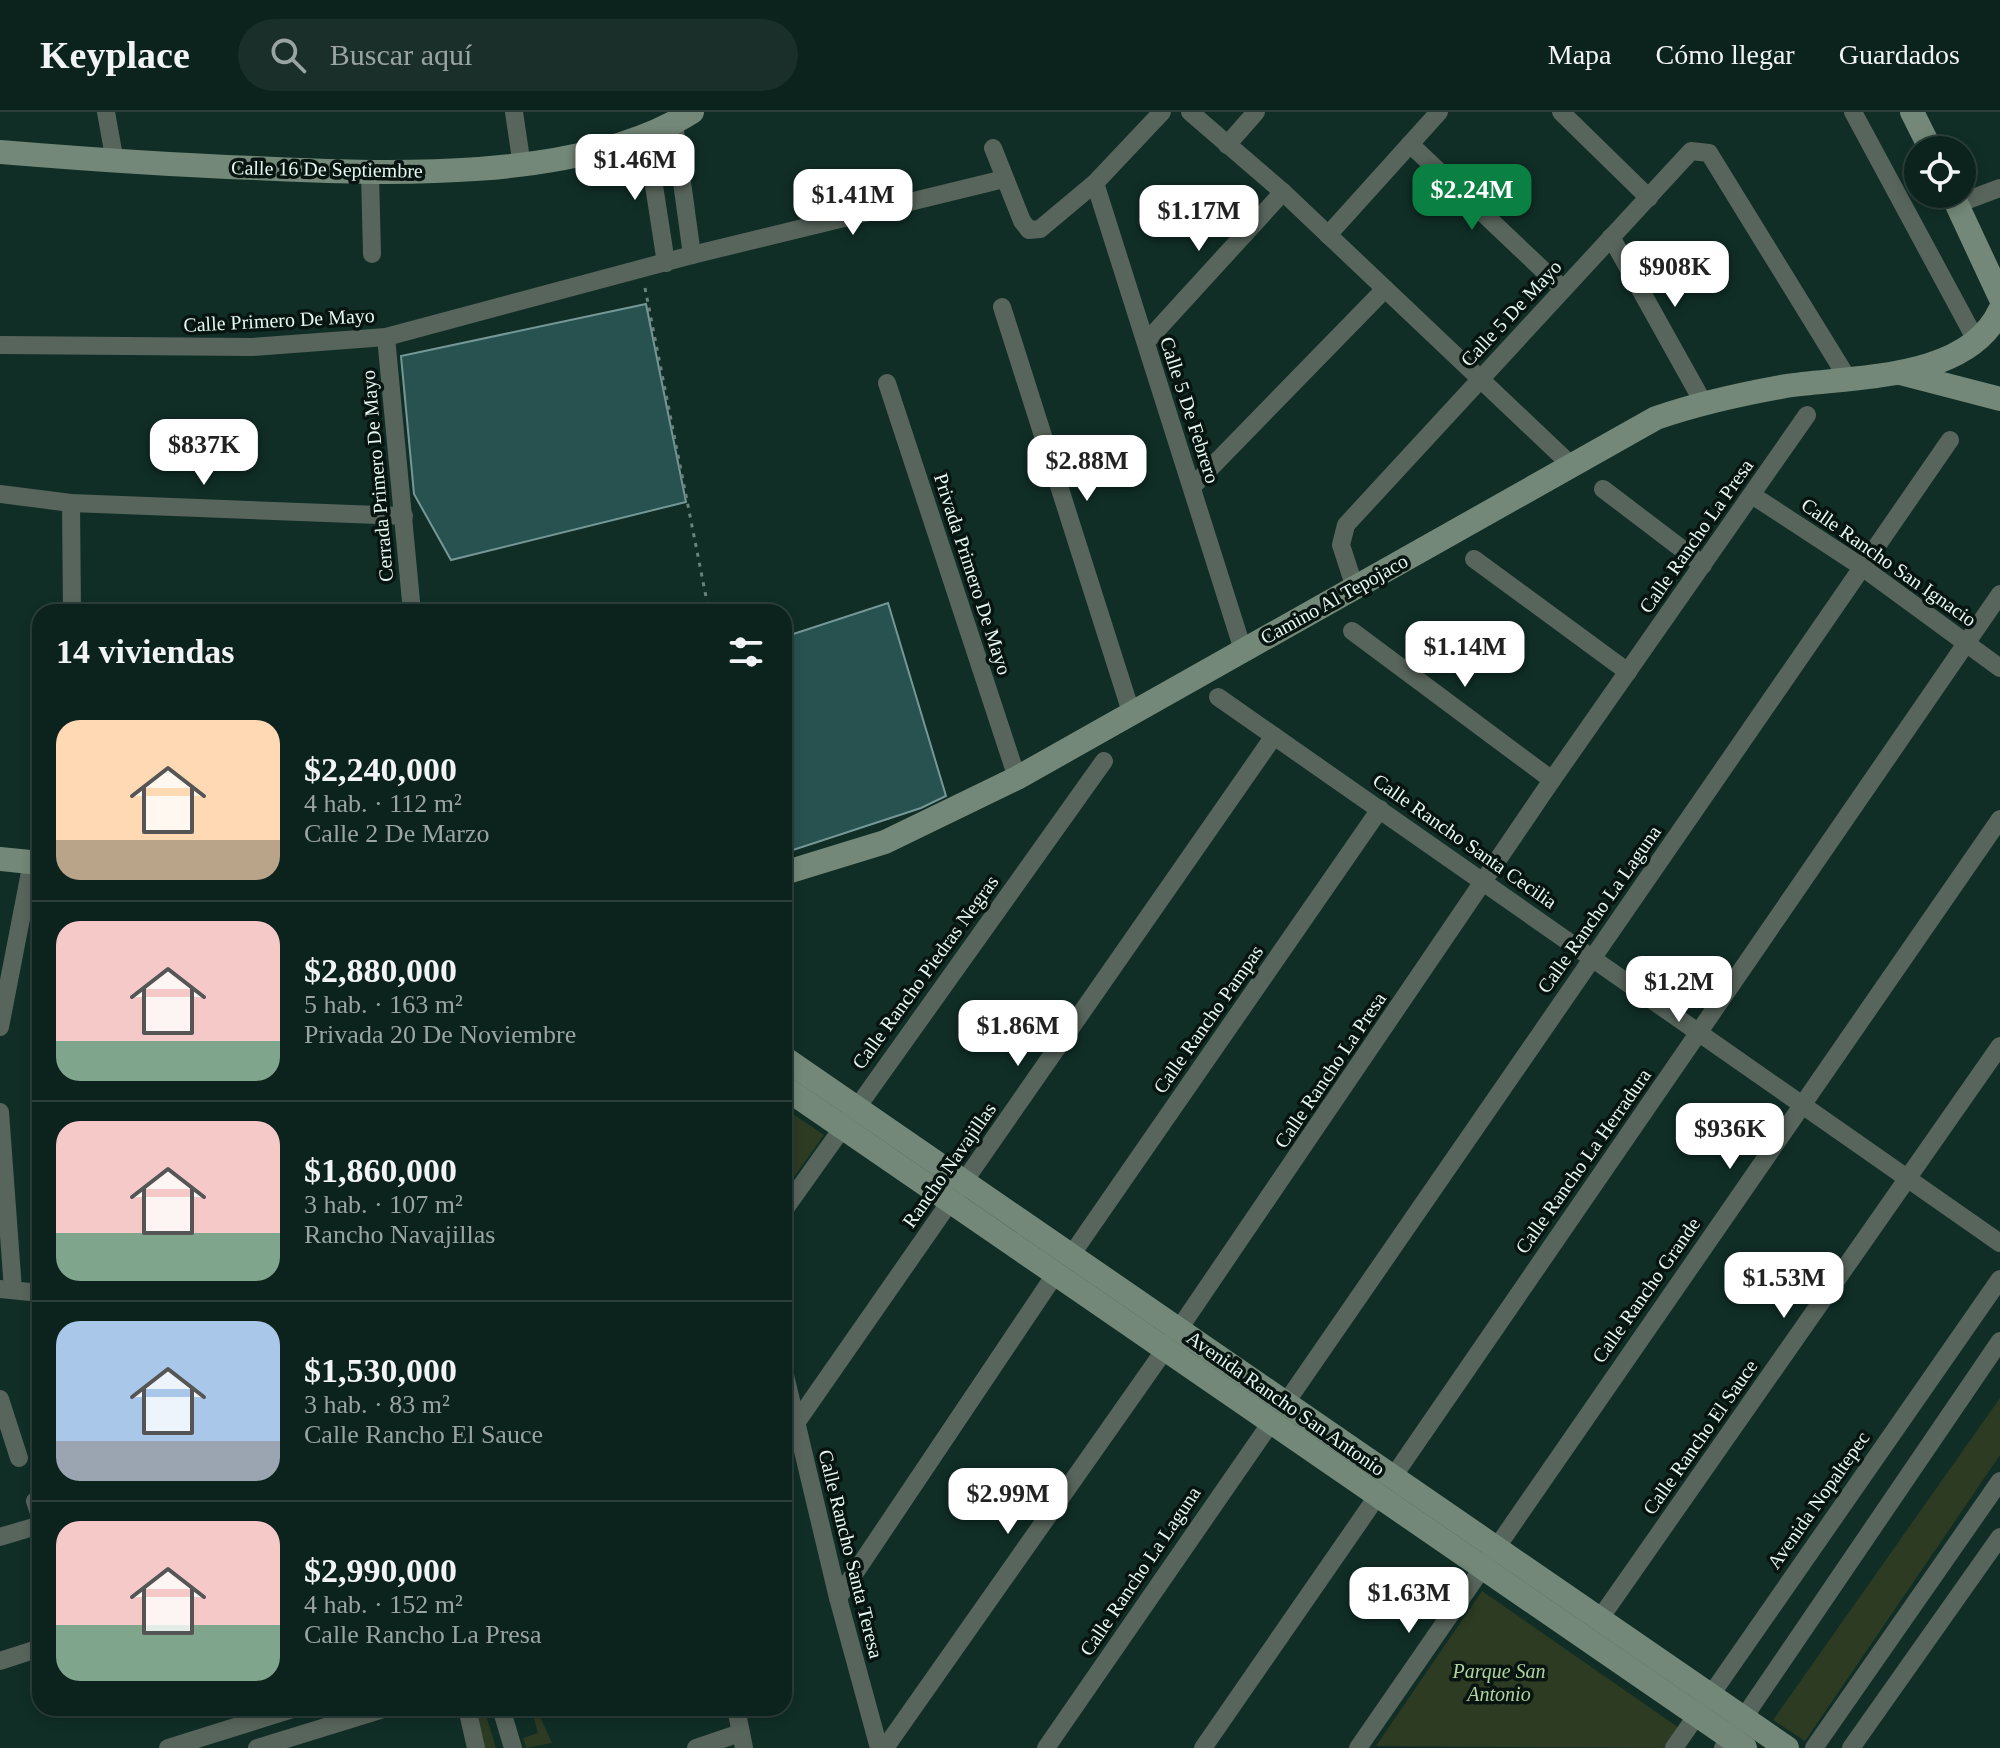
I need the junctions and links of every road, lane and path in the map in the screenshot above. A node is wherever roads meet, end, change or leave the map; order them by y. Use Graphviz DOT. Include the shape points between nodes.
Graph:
graph roads {
  1 [pos="106,112"];
  2 [pos="514,112"];
  3 [pos="1162,112"];
  4 [pos="1190,112"];
  5 [pos="1256,112"];
  6 [pos="1439,112"];
  7 [pos="1561,112"];
  8 [pos="1912,112"];
  9 [pos="1857,116"];
  10 [pos="683,118"];
  11 [pos="646,134"];
  12 [pos="1924,136"];
  13 [pos="1410,144"];
  14 [pos="1227,145"];
  15 [pos="993,148"];
  16 [pos="0,152"];
  17 [pos="115,162"];
  18 [pos="522,166"];
  19 [pos="370,174"];
  20 [pos="1004,179"];
  21 [pos="1095,183"];
  22 [pos="2000,188"];
  23 [pos="1283,192"];
  24 [pos="1976,194"];
  25 [pos="1649,198"];
  26 [pos="1958,208"];
  27 [pos="1328,235"];
  28 [pos="1611,237"];
  29 [pos="372,254"];
  30 [pos="692,255"];
  31 [pos="666,263"];
  32 [pos="642,269"];
  33 [pos="1385,289"];
  34 [pos="1563,289"];
  35 [pos="2000,297"];
  36 [pos="1002,307"];
  37 [pos="2000,310"];
  38 [pos="386,337"];
  39 [pos="1146,342"];
  40 [pos="1977,342"];
  41 [pos="0,345"];
  42 [pos="1897,373"];
  43 [pos="1480,379"];
  44 [pos="1848,379"];
  45 [pos="887,383"];
  46 [pos="2000,399"];
  47 [pos="1703,402"];
  48 [pos="1807,415"];
  49 [pos="1950,440"];
  50 [pos="1571,465"];
  51 [pos="1192,487"];
  52 [pos="1603,489"];
  53 [pos="0,494"];
  54 [pos="1752,495"];
  55 [pos="71,503"];
  56 [pos="404,516"];
  57 [pos="1474,559"];
  58 [pos="1703,565"];
  59 [pos="1862,567"];
  60 [pos="1355,588"];
  61 [pos="2000,594"];
  62 [pos="72,604"];
  63 [pos="411,604"];
  64 [pos="707,604"];
  65 [pos="1352,631"];
  66 [pos="1966,643"];
  67 [pos="1243,650"];
  68 [pos="2000,668"];
  69 [pos="1628,672"];
  70 [pos="1218,697"];
  71 [pos="1131,712"];
  72 [pos="1274,736"];
  73 [pos="1104,761"];
  74 [pos="1017,778"];
  75 [pos="1552,780"];
  76 [pos="1380,809"];
  77 [pos="2000,819"];
  78 [pos="0,859"];
  79 [pos="32,863"];
  80 [pos="792,871"];
  81 [pos="32,881"];
  82 [pos="1486,881"];
  83 [pos="1593,957"];
  84 [pos="0,1027"];
  85 [pos="1700,1031"];
  86 [pos="2000,1046"];
  87 [pos="792,1063"];
  88 [pos="792,1093"];
  89 [pos="1804,1102"];
  90 [pos="855,1106"];
  91 [pos="0,1112"];
  92 [pos="841,1127"];
  93 [pos="1909,1177"];
  94 [pos="958,1191"];
  95 [pos="792,1198"];
  96 [pos="2000,1243"];
  97 [pos="1072,1254"];
  98 [pos="1056,1273"];
  99 [pos="2000,1279"];
  100 [pos="6,1290"];
  101 [pos="32,1292"];
  102 [pos="1172,1339"];
  103 [pos="2000,1341"];
  104 [pos="0,1399"];
  105 [pos="792,1406"];
  106 [pos="1279,1413"];
  107 [pos="796,1423"];
  108 [pos="19,1458"];
  109 [pos="2000,1481"];
  110 [pos="1386,1486"];
  111 [pos="32,1527"];
  112 [pos="0,1537"];
  113 [pos="2000,1537"];
  114 [pos="1488,1556"];
  115 [pos="838,1598"];
  116 [pos="1601,1617"];
  117 [pos="32,1651"];
  118 [pos="0,1661"];
  119 [pos="1703,1704"];
  120 [pos="276,1716"];
  121 [pos="361,1716"];
  122 [pos="469,1716"];
  123 [pos="503,1716"];
  124 [pos="737,1716"];
  125 [pos="1736,1738"];
  126 [pos="742,1741"];
  127 [pos="210,1742"];
  128 [pos="168,1748"];
  129 [pos="257,1748"];
  130 [pos="476,1748"];
  131 [pos="513,1748"];
  132 [pos="696,1748"];
  133 [pos="882,1748"];
  134 [pos="1046,1748"];
  135 [pos="1203,1748"];
  136 [pos="1358,1748"];
  137 [pos="1674,1748"];
  138 [pos="1787,1748"];
  139 [pos="1814,1748"];
  140 [pos="1851,1748"];
  1 -- 17 [label="street"];
  2 -- 18 [label="street"];
  3 -- 21 [label="street"];
  4 -- 14 [label="street"];
  5 -- 14 [label="street"];
  6 -- 13 [label="street"];
  7 -- 25 [label="street"];
  8 -- 12 [label="street"];
  9 -- 40 [label="street"];
  10 -- 11 [label="street, Calle 16 De Septiembre"];
  10 -- 30 [label="street"];
  11 -- 18 [label="street, Calle 16 De Septiembre"];
  11 -- 31 [label="street"];
  13 -- 27 [label="street"];
  13 -- 34 [label="street"];
  14 -- 23 [label="street"];
  15 -- 20 [label="street"];
  16 -- 17 [label="street, Calle 16 De Septiembre"];
  17 -- 19 [label="street, Calle 16 De Septiembre"];
  18 -- 19 [label="street, Calle 16 De Septiembre"];
  19 -- 29 [label="street"];
  20 -- 21 [label="street" via="1029,230 1040,229"];
  20 -- 30 [label="street, Calle Primero De Mayo"];
  21 -- 39 [label="street, Calle 5 De Febrero"];
  22 -- 24 [label="street"];
  23 -- 27 [label="street"];
  23 -- 39 [label="street"];
  25 -- 28 [label="street, Calle 5 De Mayo"];
  25 -- 44 [label="street, Calle 5 De Mayo" via="1691,151 1709,153"];
  26 -- 35 [label="street"];
  27 -- 33 [label="street"];
  28 -- 34 [label="street, Calle 5 De Mayo"];
  28 -- 47 [label="street"];
  30 -- 31 [label="street, Calle Primero De Mayo"];
  31 -- 32 [label="street, Calle Primero De Mayo"];
  32 -- 38 [label="street, Calle Primero De Mayo"];
  32 -- 64 [label="path"];
  33 -- 43 [label="street"];
  33 -- 51 [label="street"];
  34 -- 43 [label="street, Calle 5 De Mayo"];
  36 -- 71 [label="street"];
  37 -- 40 [label="street, Camino Al Tepojaco"];
  38 -- 41 [label="street, Calle Primero De Mayo" via="252,347"];
  38 -- 56 [label="street, Cerrada Primero De Mayo"];
  39 -- 51 [label="street, Calle 5 De Febrero"];
  40 -- 42 [label="street, Camino Al Tepojaco" via="1958,354"];
  42 -- 44 [label="street, Camino Al Tepojaco"];
  42 -- 46 [label="street, Camino Al Tepojaco"];
  43 -- 50 [label="street"];
  43 -- 60 [label="street, Calle 5 De Mayo" via="1346,525 1341,545"];
  44 -- 47 [label="street, Camino Al Tepojaco"];
  45 -- 74 [label="street, Privada Primero De Mayo"];
  47 -- 50 [label="street, Camino Al Tepojaco" via="1656,418"];
  48 -- 54 [label="street, Calle Rancho La Presa"];
  49 -- 59 [label="street, Calle Rancho La Laguna"];
  50 -- 60 [label="street, Camino Al Tepojaco"];
  51 -- 67 [label="street, Calle 5 De Febrero"];
  52 -- 58 [label="street"];
  53 -- 55 [label="street"];
  54 -- 58 [label="street, Calle Rancho La Presa"];
  54 -- 59 [label="street, Calle Rancho San Ignacio"];
  55 -- 56 [label="street"];
  55 -- 62 [label="street"];
  56 -- 63 [label="street, Cerrada Primero De Mayo"];
  57 -- 69 [label="street"];
  58 -- 69 [label="street, Calle Rancho La Presa"];
  59 -- 66 [label="street, Calle Rancho San Ignacio"];
  59 -- 83 [label="street, Calle Rancho La Laguna"];
  60 -- 67 [label="street, Camino Al Tepojaco"];
  61 -- 66 [label="street, Calle Rancho La Herradura"];
  65 -- 75 [label="street"];
  66 -- 68 [label="street, Calle Rancho San Ignacio"];
  66 -- 85 [label="street, Calle Rancho La Herradura"];
  67 -- 71 [label="street, Camino Al Tepojaco"];
  69 -- 75 [label="street, Calle Rancho La Presa"];
  70 -- 72 [label="street, Calle Rancho Santa Cecilia"];
  71 -- 74 [label="street, Camino Al Tepojaco"];
  72 -- 76 [label="street, Calle Rancho Santa Cecilia"];
  72 -- 94 [label="street, Rancho Navajillas"];
  73 -- 90 [label="street, Calle Rancho Piedras Negras"];
  74 -- 80 [label="street, Camino Al Tepojaco" via="885,842"];
  75 -- 82 [label="street, Calle Rancho La Presa"];
  76 -- 82 [label="street, Calle Rancho Santa Cecilia"];
  76 -- 97 [label="street, Calle Rancho Pampas"];
  77 -- 89 [label="street, Calle Rancho Grande"];
  78 -- 79 [label="street"];
  81 -- 84 [label="street"];
  82 -- 83 [label="street, Calle Rancho Santa Cecilia"];
  82 -- 102 [label="street, Calle Rancho La Presa"];
  83 -- 85 [label="street, Calle Rancho Santa Cecilia"];
  83 -- 106 [label="street, Calle Rancho La Laguna"];
  85 -- 89 [label="street, Calle Rancho Santa Cecilia"];
  85 -- 110 [label="street, Calle Rancho La Herradura"];
  86 -- 93 [label="street, Calle Rancho El Sauce"];
  87 -- 90 [label="street, Avenida Rancho San Antonio"];
  88 -- 92 [label="street, Avenida Rancho San Antonio"];
  89 -- 93 [label="street, Calle Rancho Santa Cecilia"];
  89 -- 114 [label="street, Calle Rancho Grande"];
  90 -- 92 [label="street, Calle Rancho Piedras Negras"];
  90 -- 94 [label="street, Avenida Rancho San Antonio"];
  91 -- 100 [label="street"];
  92 -- 94 [label="street, Avenida Rancho San Antonio"];
  92 -- 95 [label="street, Calle Rancho Piedras Negras"];
  93 -- 96 [label="street, Calle Rancho Santa Cecilia"];
  93 -- 116 [label="street, Calle Rancho El Sauce"];
  94 -- 97 [label="street, Avenida Rancho San Antonio"];
  94 -- 98 [label="street, Avenida Rancho San Antonio"];
  94 -- 107 [label="street, Rancho Navajillas"];
  97 -- 102 [label="street, Avenida Rancho San Antonio"];
  98 -- 102 [label="street, Avenida Rancho San Antonio"];
  98 -- 115 [label="street"];
  99 -- 119 [label="street, Avenida Nopaltepec"];
  100 -- 101 [label="street"];
  102 -- 106 [label="street, Avenida Rancho San Antonio"];
  102 -- 133 [label="street, Calle Rancho La Presa"];
  103 -- 125 [label="street"];
  104 -- 108 [label="street"];
  105 -- 107 [label="street, Calle Rancho Santa Teresa"];
  106 -- 110 [label="street, Avenida Rancho San Antonio"];
  106 -- 134 [label="street, Calle Rancho La Laguna"];
  107 -- 115 [label="street, Calle Rancho Santa Teresa"];
  109 -- 139 [label="street"];
  110 -- 114 [label="street, Avenida Rancho San Antonio"];
  110 -- 135 [label="street, Calle Rancho La Herradura"];
  111 -- 112 [label="street"];
  113 -- 140 [label="street"];
  114 -- 116 [label="street, Avenida Rancho San Antonio"];
  114 -- 119 [label="street, Avenida Rancho San Antonio"];
  114 -- 136 [label="street, Calle Rancho Grande"];
  115 -- 133 [label="street, Calle Rancho Santa Teresa"];
  116 -- 119 [label="street, Avenida Rancho San Antonio"];
  117 -- 118 [label="street"];
  119 -- 125 [label="street, Avenida Rancho San Antonio"];
  119 -- 137 [label="street, Avenida Nopaltepec"];
  120 -- 127 [label="street"];
  121 -- 129 [label="street"];
  122 -- 130 [label="street"];
  123 -- 131 [label="street"];
  124 -- 126 [label="street"];
  125 -- 138 [label="street, Avenida Rancho San Antonio"];
  126 -- 132 [label="street"];
  127 -- 128 [label="street"];
}
